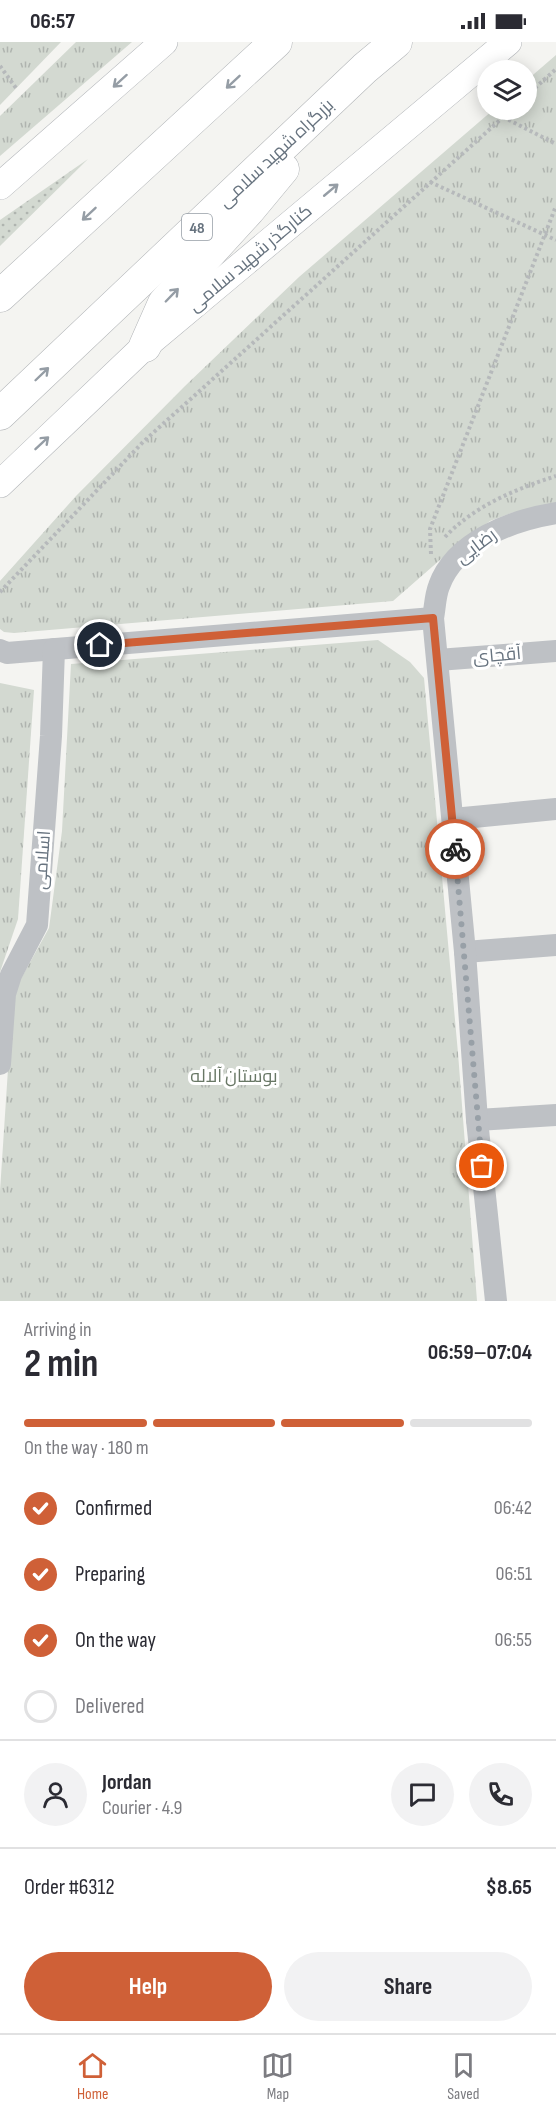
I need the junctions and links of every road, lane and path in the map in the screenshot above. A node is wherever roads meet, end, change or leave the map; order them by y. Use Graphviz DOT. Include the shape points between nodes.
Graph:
graph roads {
  1 [pos="164,42"];
  2 [pos="396,42"];
  3 [pos="508,42"];
  4 [pos="271,45"];
  5 [pos="0,66"];
  6 [pos="365,68"];
  7 [pos="556,69"];
  8 [pos="537,86"];
  9 [pos="16,88"];
  10 [pos="499,120"];
  11 [pos="508,120"];
  12 [pos="556,144"];
  13 [pos="430,182"];
  14 [pos="0,186"];
  15 [pos="556,206"];
  16 [pos="545,235"];
  17 [pos="556,240"];
  18 [pos="0,296"];
  19 [pos="145,346"];
  20 [pos="0,414"];
  21 [pos="556,476"];
  22 [pos="0,484"];
  23 [pos="556,513"];
  24 [pos="443,538"];
  25 [pos="437,545"];
  26 [pos="431,551"];
  27 [pos="432,562"];
  28 [pos="0,592"];
  29 [pos="433,618"];
  30 [pos="54,649"];
  31 [pos="0,650"];
  32 [pos="556,651"];
  33 [pos="438,660"];
  34 [pos="556,809"];
  35 [pos="453,819"];
  36 [pos="556,945"];
  37 [pos="465,952"];
  38 [pos="0,1064"];
  39 [pos="556,1115"];
  40 [pos="477,1120"];
  41 [pos="496,1301"];
  1 -- 14 [label="main road, one-way"];
  2 -- 6 [label="highway, بزرگراه شهید سلامی / 48"];
  19 -- 3 [label="main road, کنارگذر شهید سلامی, one-way"];
  4 -- 18 [label="highway, one-way"];
  5 -- 9 [label="path"];
  19 -- 6 [label="highway, one-way" via="164,303 249,210"];
  20 -- 6 [label="highway, بزرگراه شهید سلامی / 48, one-way"];
  7 -- 8 [label="path"];
  10 -- 13 [label="path"];
  11 -- 12 [label="path"];
  13 -- 16 [label="path"];
  13 -- 28 [label="path" via="143,441"];
  15 -- 16 [label="path"];
  16 -- 17 [label="path"];
  16 -- 26 [label="path" via="430,530"];
  22 -- 19 [label="main road, کنارگذر شهید سلامی, one-way"];
  21 -- 24 [label="path" via="487,504"];
  23 -- 29 [label="street, رضایی" via="502,527 474,543 452,563 439,586"];
  25 -- 26 [label="path"];
  26 -- 27 [label="path"];
  29 -- 30 [label="street"];
  29 -- 33 [label="street, رضایی"];
  30 -- 31 [label="street" via="7,653"];
  30 -- 38 [label="street, اسلامی" via="38,925 11,975"];
  32 -- 33 [label="street, آقچای"];
  33 -- 35 [label="street, رضایی"];
  34 -- 35 [label="street"];
  35 -- 37 [label="street, رضایی"];
  36 -- 37 [label="street"];
  37 -- 40 [label="street, رضایی"];
  39 -- 40 [label="street"];
  40 -- 41 [label="street, رضایی"];
}
